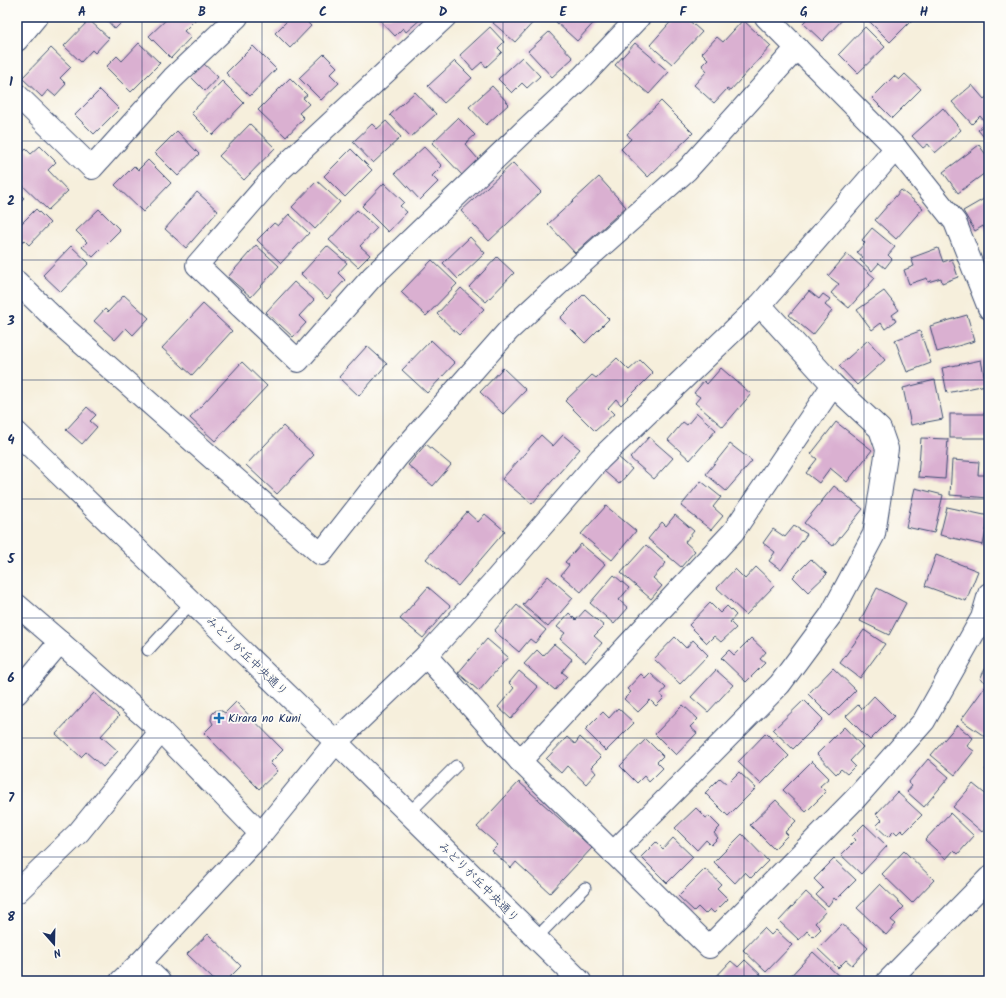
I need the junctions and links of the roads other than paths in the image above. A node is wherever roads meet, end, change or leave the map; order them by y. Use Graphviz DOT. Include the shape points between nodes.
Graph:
graph roads {
  1 [pos="36,17"];
  2 [pos="237,17"];
  3 [pos="444,17"];
  4 [pos="638,17"];
  5 [pos="766,17"];
  6 [pos="17,40"];
  7 [pos="797,48"];
  8 [pos="17,95"];
  9 [pos="896,148"];
  10 [pos="17,282"];
  11 [pos="760,305"];
  12 [pos="989,308"];
  13 [pos="833,385"];
  14 [pos="17,432"];
  15 [pos="989,594"];
  16 [pos="192,602"];
  17 [pos="17,605"];
  18 [pos="985,620"];
  19 [pos="60,642"];
  20 [pos="148,650"];
  21 [pos="426,656"];
  22 [pos="17,693"];
  23 [pos="161,731"];
  24 [pos="336,742"];
  25 [pos="520,761"];
  26 [pos="456,766"];
  27 [pos="409,813"];
  28 [pos="261,834"];
  29 [pos="613,853"];
  30 [pos="989,878"];
  31 [pos="585,888"];
  32 [pos="17,892"];
  33 [pos="536,938"];
  34 [pos="140,962"];
  35 [pos="121,981"];
  36 [pos="159,981"];
  37 [pos="580,981"];
  38 [pos="888,981"];
  1 -- 6 [label="street"];
  2 -- 8 [label="street" via="173,78 92,168"];
  3 -- 4 [label="street" via="277,173 197,265 298,361 372,277 584,76"];
  5 -- 7 [label="street"];
  7 -- 9 [label="street"];
  7 -- 10 [label="street" via="687,170 508,331 397,457 321,554 60,324"];
  9 -- 11 [label="street"];
  9 -- 12 [label="street" via="955,222"];
  11 -- 13 [label="street"];
  11 -- 21 [label="street" via="600,459"];
  13 -- 25 [label="street" via="733,532"];
  13 -- 29 [label="street" via="880,428 887,449 874,534 831,615 780,684"];
  14 -- 16 [label="street, みどりが丘中央通り"];
  15 -- 18 [label="street"];
  16 -- 20 [label="lane"];
  16 -- 24 [label="street, みどりが丘中央通り"];
  17 -- 19 [label="street"];
  18 -- 29 [label="street" via="924,721 855,799 709,947"];
  19 -- 22 [label="street"];
  19 -- 23 [label="street"];
  21 -- 24 [label="street"];
  21 -- 25 [label="street"];
  23 -- 28 [label="street"];
  23 -- 32 [label="street" via="78,832"];
  24 -- 27 [label="street, みどりが丘中央通り"];
  24 -- 28 [label="street"];
  25 -- 29 [label="street"];
  26 -- 27 [label="lane"];
  27 -- 33 [label="street, みどりが丘中央通り"];
  28 -- 34 [label="street"];
  30 -- 38 [label="street"];
  31 -- 33 [label="lane"];
  33 -- 37 [label="street, みどりが丘中央通り"];
  34 -- 35 [label="street"];
  34 -- 36 [label="street"];
}
